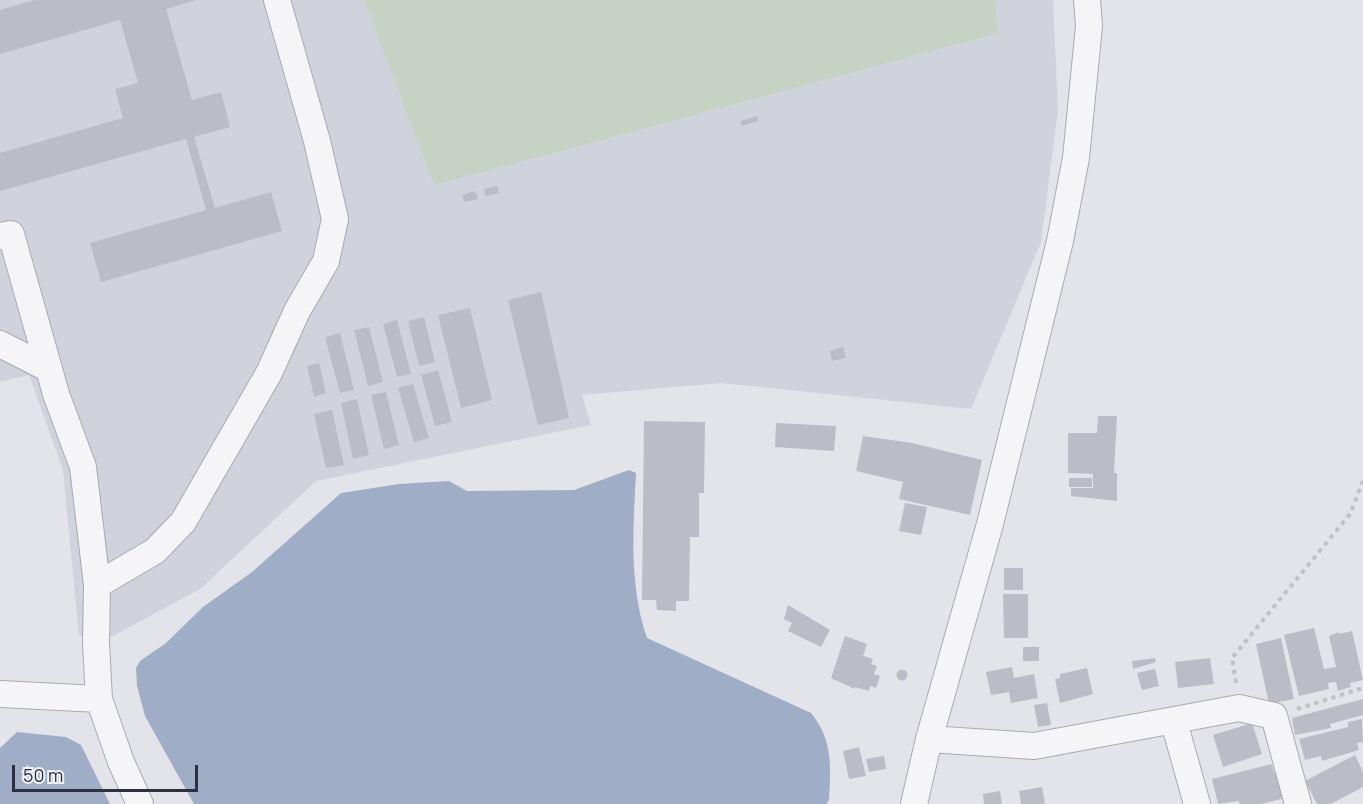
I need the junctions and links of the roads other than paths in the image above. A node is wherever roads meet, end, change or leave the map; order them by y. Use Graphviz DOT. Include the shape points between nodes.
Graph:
graph roads {
  1 [pos="277,0"];
  2 [pos="1087,0"];
  3 [pos="0,236"];
  4 [pos="0,344"];
  5 [pos="49,369"];
  6 [pos="97,585"];
  7 [pos="0,694"];
  8 [pos="99,699"];
  9 [pos="1174,722"];
  10 [pos="929,739"];
  11 [pos="140,804"];
  12 [pos="914,804"];
  13 [pos="1197,804"];
  14 [pos="1298,804"];
  1 -- 6 [label="street" via="317,141 334,219 326,261 297,311 269,373 183,522 155,550"];
  2 -- 10 [label="street" via="1089,26 1076,158 1060,241 990,524"];
  3 -- 5 [label="street" via="11,234"];
  4 -- 5 [label="street"];
  5 -- 6 [label="street" via="83,467"];
  6 -- 8 [label="street"];
  7 -- 8 [label="street"];
  8 -- 11 [label="street"];
  9 -- 10 [label="street" via="1034,746"];
  9 -- 13 [label="street"];
  9 -- 14 [label="street" via="1239,708 1274,716"];
  10 -- 12 [label="street"];
}
